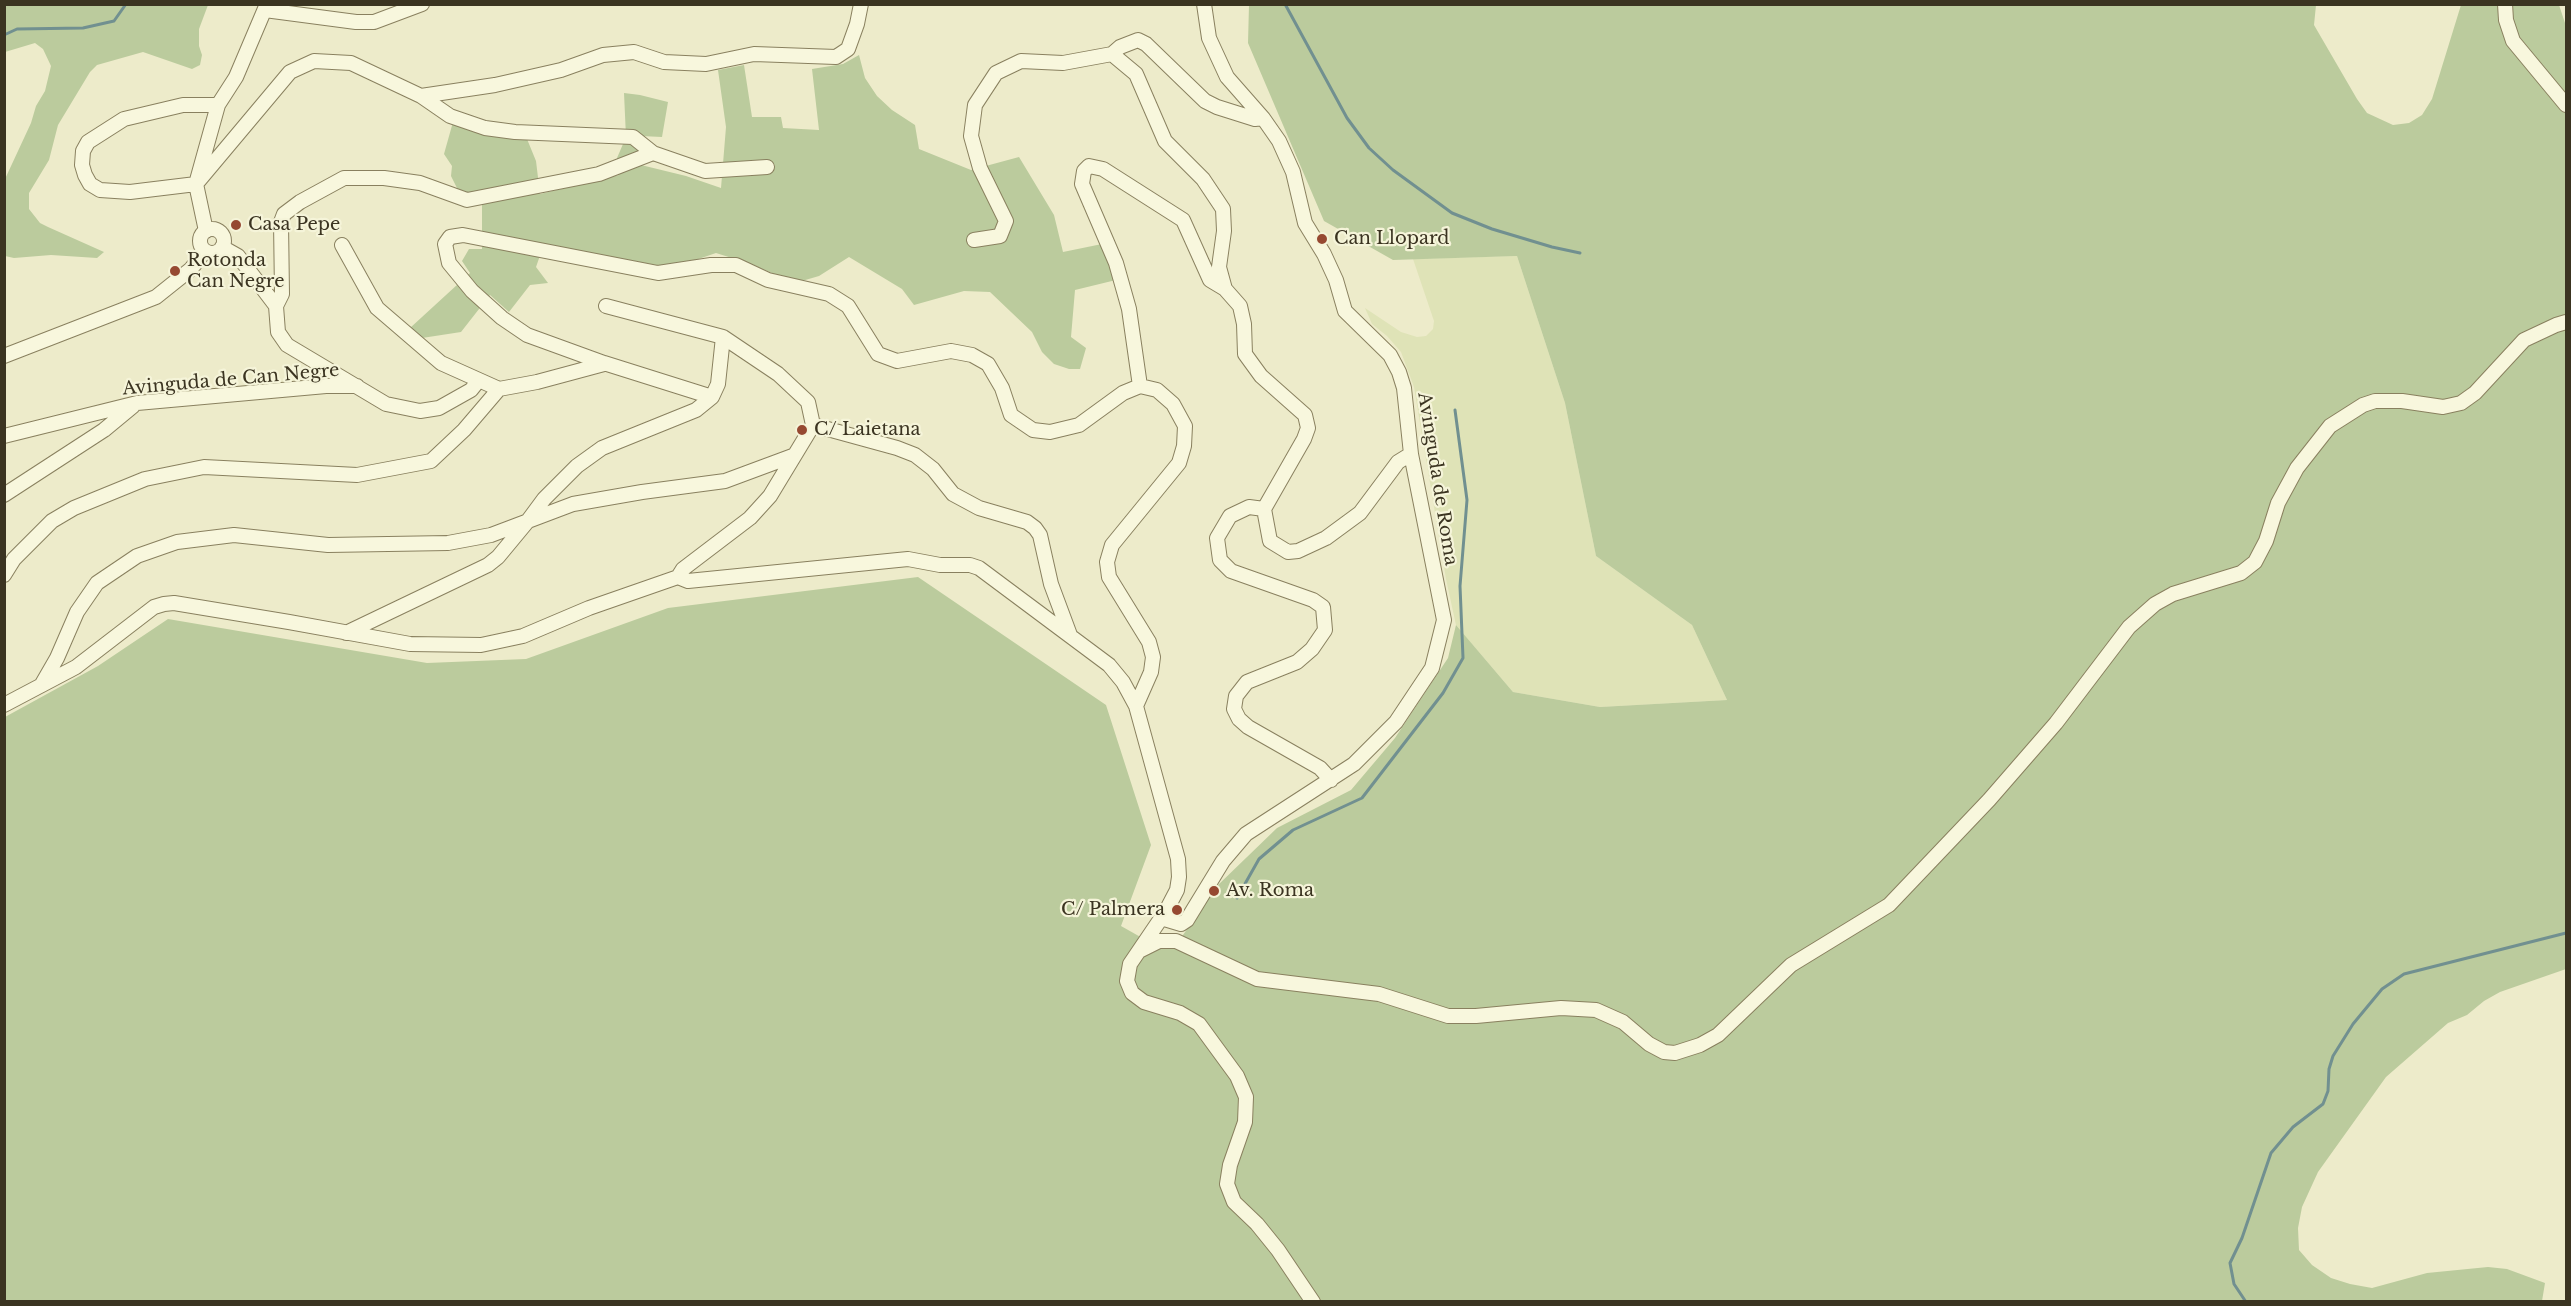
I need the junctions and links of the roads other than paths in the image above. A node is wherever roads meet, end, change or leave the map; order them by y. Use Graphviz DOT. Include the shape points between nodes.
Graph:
graph roads {
  1 [pos="422,4"];
  2 [pos="861,4"];
  3 [pos="1204,4"];
  4 [pos="2505,4"];
  5 [pos="266,7"];
  6 [pos="1112,54"];
  7 [pos="421,96"];
  8 [pos="218,105"];
  9 [pos="2566,105"];
  10 [pos="1263,118"];
  11 [pos="653,153"];
  12 [pos="767,167"];
  13 [pos="196,184"];
  14 [pos="206,231"];
  15 [pos="974,240"];
  16 [pos="342,245"];
  17 [pos="222,247"];
  18 [pos="205,251"];
  19 [pos="1225,290"];
  20 [pos="276,306"];
  21 [pos="606,306"];
  22 [pos="2566,322"];
  23 [pos="723,337"];
  24 [pos="4,356"];
  25 [pos="604,363"];
  26 [pos="479,380"];
  27 [pos="1140,386"];
  28 [pos="357,387"];
  29 [pos="499,389"];
  30 [pos="711,397"];
  31 [pos="137,403"];
  32 [pos="813,425"];
  33 [pos="4,436"];
  34 [pos="1411,454"];
  35 [pos="795,455"];
  36 [pos="4,495"];
  37 [pos="1264,508"];
  38 [pos="528,522"];
  39 [pos="4,575"];
  40 [pos="678,577"];
  41 [pos="346,633"];
  42 [pos="1071,636"];
  43 [pos="42,686"];
  44 [pos="4,705"];
  45 [pos="1136,706"];
  46 [pos="1331,780"];
  47 [pos="1174,918"];
  48 [pos="1168,940"];
  49 [pos="1195,949"];
  50 [pos="1135,955"];
  51 [pos="1312,1302"];
  1 -- 5 [label="street" via="374,22"];
  2 -- 7 [label="street" via="848,48 836,57 754,54 706,64 664,62 634,52 603,55 495,86"];
  3 -- 10 [label="street, Avinguda de Roma" via="1209,38 1227,77"];
  4 -- 9 [label="street" via="2513,41"];
  5 -- 8 [label="street" via="236,77"];
  6 -- 10 [label="street" via="1138,40 1205,100 1217,107"];
  6 -- 15 [label="street" via="1063,63 1021,61 996,73 975,105 971,136 980,168 1006,221 1000,236"];
  6 -- 19 [label="street" via="1136,74 1165,141 1203,179 1223,209 1219,267"];
  7 -- 11 [label="street" via="450,116 485,129 633,137"];
  7 -- 13 [label="street" via="351,63 314,61 290,72"];
  8 -- 13 [label="street"];
  8 -- 13 [label="street" via="183,105 124,119 88,141 83,151 85,175 100,190 130,192"];
  10 -- 34 [label="street, Avinguda de Roma" via="1293,172 1305,224 1328,263 1345,311 1390,355 1400,372"];
  11 -- 12 [label="street" via="705,171"];
  11 -- 20 [label="street" via="599,174 467,200 420,183 344,178 284,214 282,294"];
  13 -- 14 [label="street"];
  14 -- 17 [label="street" via="221,233"];
  14 -- 18 [label="street" via="200,241"];
  16 -- 26 [label="street" via="377,308 441,363"];
  17 -- 18 [label="street" via="213,253"];
  17 -- 20 [label="street" via="238,256"];
  18 -- 24 [label="street" via="156,297"];
  19 -- 27 [label="street" via="1210,280 1183,220 1102,170 1089,166 1084,171 1082,184 1116,263 1129,309"];
  19 -- 37 [label="street" via="1240,306 1245,354 1251,364 1305,416 1308,428"];
  20 -- 28 [label="street" via="278,332 287,345"];
  21 -- 23 [label="street"];
  22 -- 49 [label="street" via="2524,340 2461,403 2443,407 2375,401 2330,426 2297,468 2278,503 2255,562 2241,573 2173,594 2155,604 2129,627 2056,723 1989,800 1889,905 1791,965 1718,1035 1700,1045 1675,1053 1664,1052 1616,1018 1582,1008 1462,1017 1436,1014 1379,994 1257,979"];
  23 -- 30 [label="street" via="718,384"];
  23 -- 32 [label="street" via="778,374 808,402"];
  25 -- 27 [label="street" via="526,335 502,318 449,263 445,244 450,237 463,235 658,273 736,265 768,280 829,294 848,306 878,354 897,361 951,351 972,355 988,364 1011,415 1033,430 1050,432 1079,425 1123,393"];
  25 -- 29 [label="street"];
  25 -- 30 [label="street"];
  26 -- 28 [label="street" via="455,400 420,411 386,404"];
  26 -- 29 [label="street"];
  27 -- 45 [label="street" via="1157,390 1173,404 1185,426 1179,463 1112,545 1107,562 1109,577 1149,642 1153,657"];
  28 -- 31 [label="street, Avinguda de Can Negre" via="326,386"];
  29 -- 39 [label="street" via="431,461 357,475 204,467 145,479 52,521 14,559"];
  30 -- 38 [label="street" via="696,410 602,448 560,482"];
  31 -- 33 [label="street, Avinguda de Can Negre"];
  31 -- 36 [label="street" via="104,430"];
  32 -- 35 [label="street"];
  32 -- 42 [label="street" via="915,455 953,494 1035,528"];
  34 -- 37 [label="street" via="1398,462 1360,513 1326,538 1298,551 1288,552 1270,541"];
  34 -- 46 [label="street, Avinguda de Roma" via="1444,620 1442,633 1432,668 1396,722 1354,764"];
  35 -- 38 [label="street" via="725,481 573,504"];
  35 -- 40 [label="street" via="770,496 750,518 683,569"];
  37 -- 46 [label="street" via="1249,507 1230,516 1217,538 1220,560 1231,571 1313,600 1323,607 1324,630 1298,662 1241,687 1234,709 1248,727 1320,768"];
  38 -- 41 [label="street" via="488,565"];
  38 -- 43 [label="street" via="448,543 327,545 234,535 177,542 137,556 98,583 77,612"];
  40 -- 41 [label="street" via="496,643 410,644"];
  40 -- 42 [label="street" via="688,580 908,559 970,565 988,573"];
  41 -- 43 [label="street" via="164,604 154,607 76,667"];
  42 -- 45 [label="street" via="1116,673"];
  43 -- 44 [label="street"];
  45 -- 47 [label="street" via="1178,859"];
  46 -- 47 [label="street, Avinguda de Roma" via="1246,834"];
  47 -- 48 [label="street, Avinguda de Roma" via="1177,935"];
  47 -- 48 [label="street" via="1159,934"];
  47 -- 49 [label="street"];
  47 -- 50 [label="street"];
  48 -- 49 [label="street"];
  48 -- 50 [label="street" via="1152,942"];
  50 -- 51 [label="street" via="1126,981 1132,993 1143,1002 1180,1013 1199,1024 1237,1076 1246,1097 1245,1122 1227,1184 1234,1202 1278,1250"];
}
